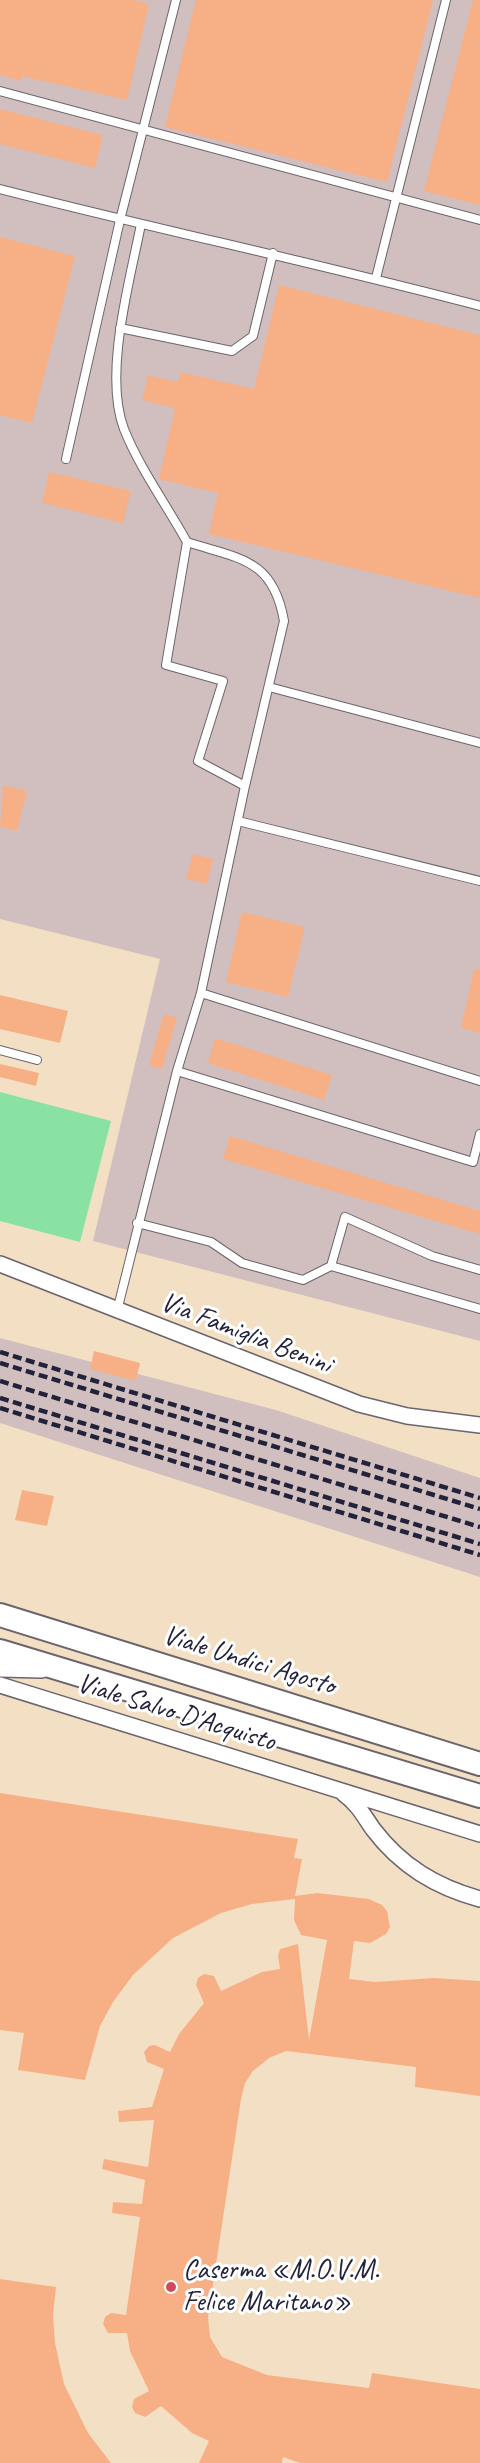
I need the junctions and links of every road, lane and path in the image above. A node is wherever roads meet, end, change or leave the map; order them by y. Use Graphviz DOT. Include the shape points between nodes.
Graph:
graph roads {
  1 [pos="176,0"];
  2 [pos="446,0"];
  3 [pos="0,91"];
  4 [pos="143,129"];
  5 [pos="0,189"];
  6 [pos="396,198"];
  7 [pos="120,220"];
  8 [pos="480,220"];
  9 [pos="141,224"];
  10 [pos="273,253"];
  11 [pos="376,278"];
  12 [pos="480,306"];
  13 [pos="120,328"];
  14 [pos="66,459"];
  15 [pos="187,542"];
  16 [pos="269,687"];
  17 [pos="480,743"];
  18 [pos="245,786"];
  19 [pos="238,821"];
  20 [pos="480,881"];
  21 [pos="201,993"];
  22 [pos="0,1050"];
  23 [pos="37,1060"];
  24 [pos="177,1071"];
  25 [pos="480,1081"];
  26 [pos="480,1134"];
  27 [pos="477,1163"];
  28 [pos="137,1223"];
  29 [pos="0,1264"];
  30 [pos="331,1266"];
  31 [pos="480,1270"];
  32 [pos="480,1309"];
  33 [pos="117,1311"];
  34 [pos="480,1425"];
  35 [pos="0,1616"];
  36 [pos="0,1651"];
  37 [pos="0,1670"];
  38 [pos="87,1677"];
  39 [pos="0,1685"];
  40 [pos="480,1764"];
  41 [pos="338,1789"];
  42 [pos="480,1796"];
  43 [pos="480,1834"];
  44 [pos="480,1899"];
  1 -- 4 [label="lane"];
  2 -- 6 [label="lane"];
  3 -- 4 [label="lane"];
  4 -- 6 [label="lane"];
  4 -- 7 [label="lane"];
  5 -- 7 [label="lane"];
  6 -- 8 [label="lane"];
  6 -- 11 [label="lane"];
  7 -- 9 [label="lane"];
  7 -- 14 [label="lane"];
  9 -- 10 [label="lane"];
  9 -- 13 [label="lane"];
  10 -- 11 [label="lane"];
  10 -- 13 [label="lane" via="253,336 232,351"];
  11 -- 12 [label="lane"];
  13 -- 15 [label="lane" via="118,385 124,428"];
  15 -- 16 [label="lane" via="250,563 274,585 284,621"];
  15 -- 18 [label="lane" via="166,665 223,681 198,761"];
  16 -- 17 [label="lane"];
  16 -- 18 [label="lane"];
  18 -- 19 [label="lane"];
  19 -- 20 [label="lane"];
  19 -- 21 [label="lane"];
  21 -- 24 [label="lane"];
  21 -- 25 [label="lane"];
  22 -- 23 [label="lane"];
  24 -- 27 [label="lane"];
  24 -- 28 [label="lane"];
  26 -- 27 [label="lane"];
  28 -- 30 [label="lane" via="211,1242 242,1263 303,1280"];
  28 -- 33 [label="lane"];
  29 -- 33 [label="street, Via Famiglia Benini"];
  30 -- 31 [label="lane" via="345,1217 432,1256"];
  30 -- 32 [label="lane"];
  33 -- 34 [label="street, Via Famiglia Benini" via="359,1404 407,1416"];
  35 -- 40 [label="main road, Viale Undici Agosto"];
  36 -- 38 [label="main road"];
  37 -- 38 [label="street" via="40,1670"];
  38 -- 42 [label="main road"];
  39 -- 41 [label="street, Viale Salvo D'Acquisto"];
  41 -- 43 [label="street, Viale Salvo D'Acquisto"];
  41 -- 44 [label="street, Viale Salvo D'Acquisto" via="359,1807 403,1863 447,1888"];
}
